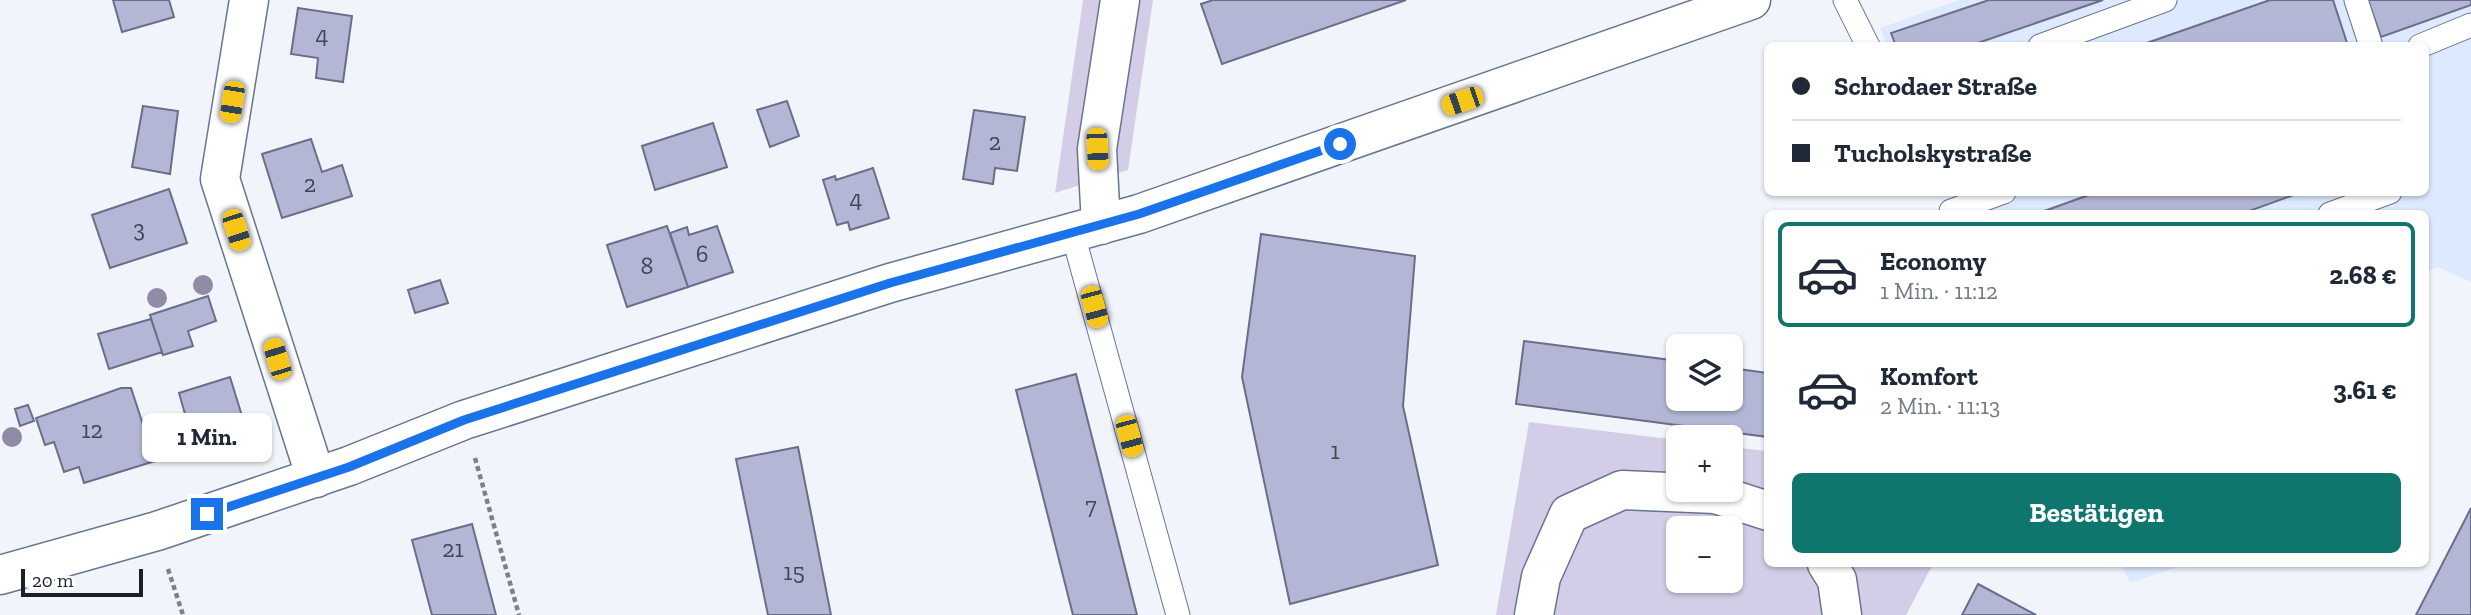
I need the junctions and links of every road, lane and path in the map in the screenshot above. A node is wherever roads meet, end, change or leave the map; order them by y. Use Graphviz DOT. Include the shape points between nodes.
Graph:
graph roads {
  1 [pos="248,0"];
  2 [pos="1120,0"];
  3 [pos="1751,0"];
  4 [pos="1845,0"];
  5 [pos="2165,0"];
  6 [pos="2356,0"];
  7 [pos="2471,25"];
  8 [pos="1866,42"];
  9 [pos="2051,42"];
  10 [pos="2370,42"];
  11 [pos="2429,42"];
  12 [pos="1988,196"];
  13 [pos="2379,196"];
  14 [pos="1948,206"];
  15 [pos="2341,210"];
  16 [pos="1087,228"];
  17 [pos="464,420"];
  18 [pos="316,478"];
  19 [pos="1764,510"];
  20 [pos="157,531"];
  21 [pos="1829,567"];
  22 [pos="0,575"];
  23 [pos="183,615"];
  24 [pos="519,615"];
  25 [pos="1178,615"];
  26 [pos="1534,615"];
  27 [pos="1842,615"];
  1 -- 18 [label="street" via="220,179"];
  2 -- 16 [label="street"];
  3 -- 16 [label="street" via="1139,214"];
  4 -- 8 [label="lane"];
  5 -- 9 [label="lane"];
  6 -- 10 [label="lane"];
  7 -- 11 [label="lane"];
  12 -- 14 [label="lane"];
  13 -- 15 [label="lane"];
  16 -- 17 [label="street" via="890,283"];
  16 -- 25 [label="lane"];
  17 -- 18 [label="street"];
  17 -- 24 [label="path"];
  18 -- 20 [label="street"];
  19 -- 26 [label="street" via="1715,494 1622,491 1569,514 1541,577"];
  20 -- 22 [label="street"];
  20 -- 23 [label="path"];
  21 -- 27 [label="street" via="1837,580"];
}
